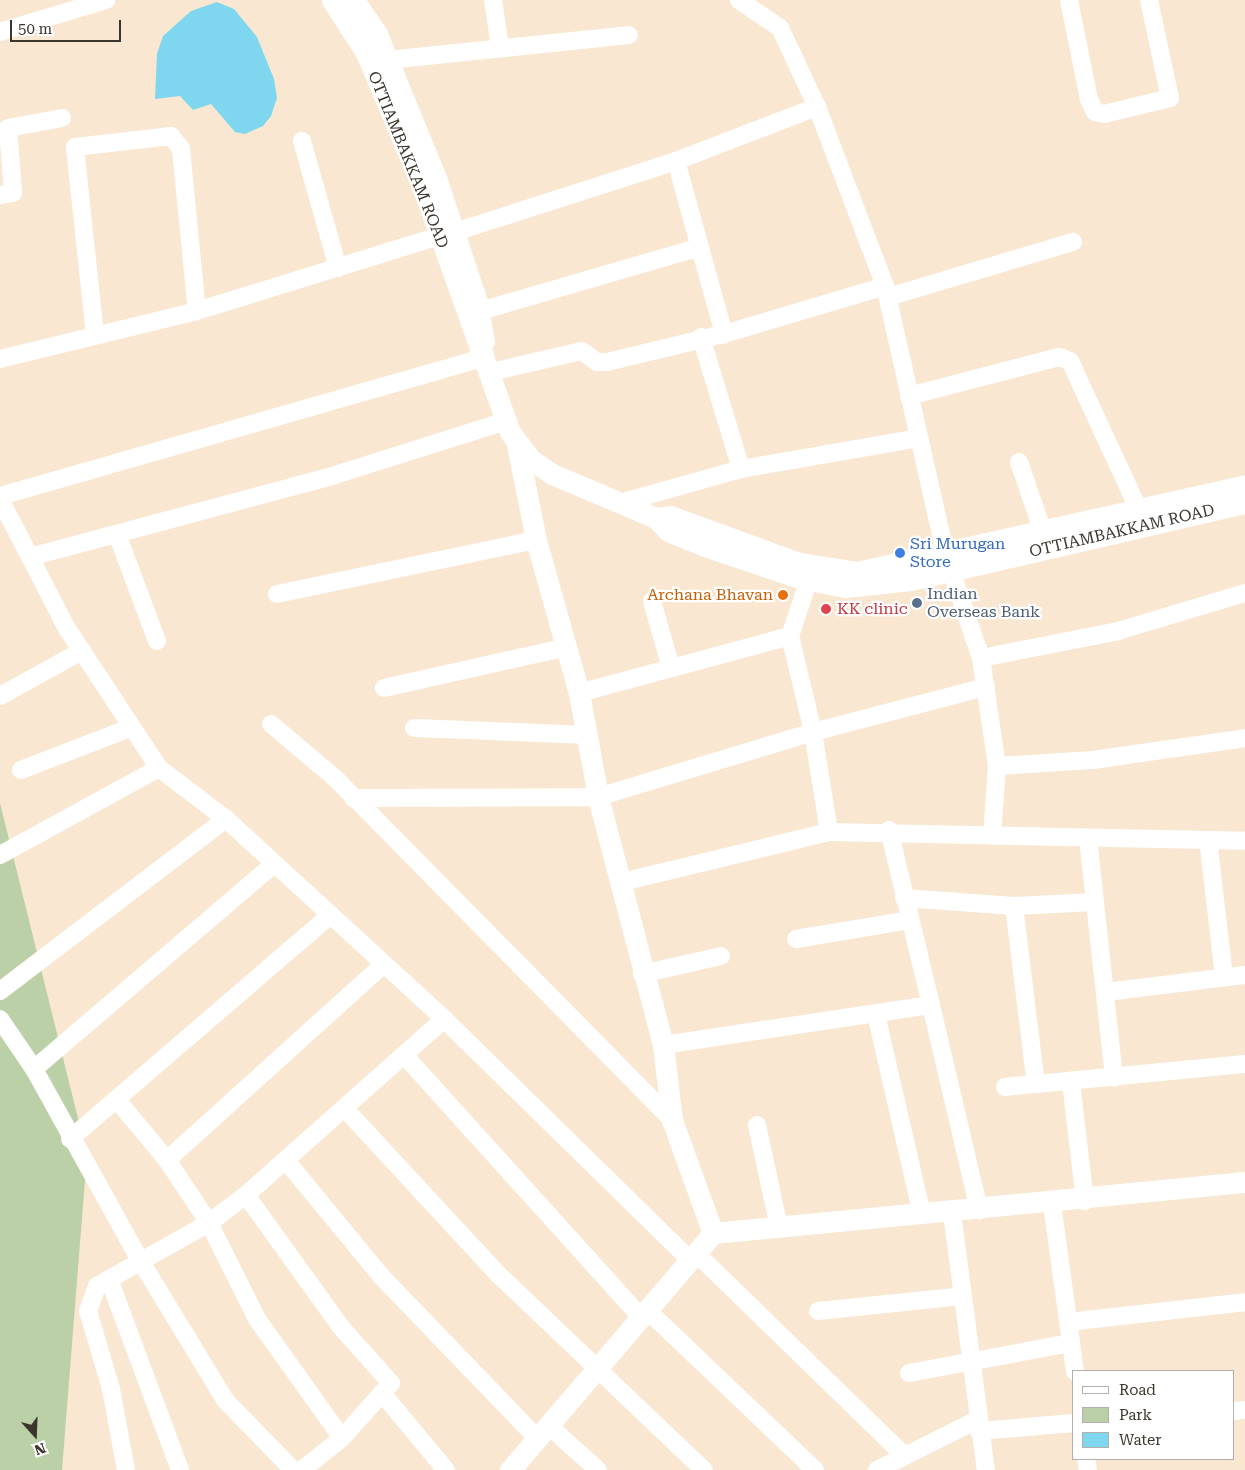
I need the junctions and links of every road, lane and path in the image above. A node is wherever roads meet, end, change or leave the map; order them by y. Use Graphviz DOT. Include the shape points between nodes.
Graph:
graph roads {
  1 [pos="106,0"];
  2 [pos="332,0"];
  3 [pos="354,0"];
  4 [pos="494,0"];
  5 [pos="738,0"];
  6 [pos="1070,0"];
  7 [pos="1149,0"];
  8 [pos="0,32"];
  9 [pos="629,35"];
  10 [pos="500,47"];
  11 [pos="388,60"];
  12 [pos="817,107"];
  13 [pos="62,118"];
  14 [pos="302,141"];
  15 [pos="676,161"];
  16 [pos="0,195"];
  17 [pos="448,234"];
  18 [pos="1073,242"];
  19 [pos="700,247"];
  20 [pos="338,268"];
  21 [pos="887,292"];
  22 [pos="197,311"];
  23 [pos="480,311"];
  24 [pos="724,334"];
  25 [pos="96,335"];
  26 [pos="701,337"];
  27 [pos="0,359"];
  28 [pos="487,361"];
  29 [pos="909,396"];
  30 [pos="506,421"];
  31 [pos="918,438"];
  32 [pos="517,445"];
  33 [pos="1019,462"];
  34 [pos="741,470"];
  35 [pos="1245,485"];
  36 [pos="0,497"];
  37 [pos="620,503"];
  38 [pos="1245,503"];
  39 [pos="1138,508"];
  40 [pos="1042,528"];
  41 [pos="117,534"];
  42 [pos="536,540"];
  43 [pos="30,557"];
  44 [pos="949,562"];
  45 [pos="811,573"];
  46 [pos="1245,593"];
  47 [pos="277,594"];
  48 [pos="652,601"];
  49 [pos="790,636"];
  50 [pos="157,641"];
  51 [pos="567,648"];
  52 [pos="82,652"];
  53 [pos="981,658"];
  54 [pos="671,668"];
  55 [pos="986,687"];
  56 [pos="384,688"];
  57 [pos="579,693"];
  58 [pos="0,696"];
  59 [pos="271,724"];
  60 [pos="130,728"];
  61 [pos="414,728"];
  62 [pos="813,732"];
  63 [pos="587,735"];
  64 [pos="1245,738"];
  65 [pos="997,766"];
  66 [pos="159,768"];
  67 [pos="21,770"];
  68 [pos="598,796"];
  69 [pos="353,798"];
  70 [pos="226,819"];
  71 [pos="889,830"];
  72 [pos="829,832"];
  73 [pos="992,836"];
  74 [pos="1088,838"];
  75 [pos="1208,840"];
  76 [pos="1245,841"];
  77 [pos="0,854"];
  78 [pos="274,864"];
  79 [pos="622,882"];
  80 [pos="904,898"];
  81 [pos="1093,902"];
  82 [pos="1014,906"];
  83 [pos="329,916"];
  84 [pos="909,920"];
  85 [pos="796,939"];
  86 [pos="721,956"];
  87 [pos="383,965"];
  88 [pos="642,974"];
  89 [pos="1245,975"];
  90 [pos="1224,977"];
  91 [pos="0,991"];
  92 [pos="1106,992"];
  93 [pos="932,1005"];
  94 [pos="876,1014"];
  95 [pos="444,1019"];
  96 [pos="0,1020"];
  97 [pos="663,1046"];
  98 [pos="405,1056"];
  99 [pos="1245,1064"];
  100 [pos="34,1069"];
  101 [pos="1114,1078"];
  102 [pos="1071,1082"];
  103 [pos="1036,1084"];
  104 [pos="1005,1087"];
  105 [pos="118,1100"];
  106 [pos="346,1110"];
  107 [pos="672,1120"];
  108 [pos="757,1125"];
  109 [pos="70,1139"];
  110 [pos="168,1160"];
  111 [pos="288,1163"];
  112 [pos="1245,1182"];
  113 [pos="246,1196"];
  114 [pos="1085,1200"];
  115 [pos="1052,1204"];
  116 [pos="979,1210"];
  117 [pos="952,1213"];
  118 [pos="922,1216"];
  119 [pos="209,1222"];
  120 [pos="779,1228"];
  121 [pos="713,1233"];
  122 [pos="693,1257"];
  123 [pos="140,1260"];
  124 [pos="109,1279"];
  125 [pos="962,1296"];
  126 [pos="1245,1302"];
  127 [pos="818,1311"];
  128 [pos="644,1314"];
  129 [pos="1068,1322"];
  130 [pos="1071,1343"];
  131 [pos="971,1364"];
  132 [pos="597,1368"];
  133 [pos="1075,1370"];
  134 [pos="909,1373"];
  135 [pos="382,1393"];
  136 [pos="1072,1424"];
  137 [pos="978,1426"];
  138 [pos="543,1431"];
  139 [pos="342,1438"];
  140 [pos="905,1456"];
  141 [pos="126,1470"];
  142 [pos="180,1470"];
  143 [pos="292,1470"];
  144 [pos="302,1470"];
  145 [pos="446,1470"];
  146 [pos="510,1470"];
  147 [pos="598,1470"];
  148 [pos="704,1470"];
  149 [pos="815,1470"];
  150 [pos="877,1470"];
  151 [pos="986,1470"];
  1 -- 8 [label="street"];
  2 -- 17 [label="street, OTTIAMBAKKAM ROAD" via="366,53"];
  3 -- 11 [label="street, OTTIAMBAKKAM ROAD"];
  4 -- 10 [label="street"];
  5 -- 12 [label="street" via="780,28"];
  6 -- 7 [label="street" via="1089,98 1095,112 1104,114 1170,98"];
  9 -- 10 [label="street"];
  10 -- 11 [label="street"];
  11 -- 17 [label="street, OTTIAMBAKKAM ROAD"];
  12 -- 15 [label="street"];
  12 -- 21 [label="street"];
  13 -- 16 [label="street" via="8,128 12,193"];
  14 -- 20 [label="street"];
  15 -- 17 [label="street"];
  15 -- 19 [label="street"];
  17 -- 20 [label="street"];
  17 -- 23 [label="street, OTTIAMBAKKAM ROAD"];
  17 -- 28 [label="street, OTTIAMBAKKAM ROAD" via="462,307"];
  18 -- 21 [label="street"];
  19 -- 23 [label="street"];
  19 -- 24 [label="street"];
  20 -- 22 [label="street"];
  21 -- 24 [label="street"];
  21 -- 29 [label="street"];
  22 -- 25 [label="street"];
  22 -- 25 [label="street" via="180,149 171,136 75,146"];
  23 -- 28 [label="street, OTTIAMBAKKAM ROAD"];
  24 -- 26 [label="street"];
  25 -- 27 [label="street"];
  26 -- 28 [label="street" via="607,362 597,362 582,350"];
  26 -- 34 [label="street"];
  28 -- 30 [label="street, OTTIAMBAKKAM ROAD"];
  28 -- 36 [label="street"];
  29 -- 31 [label="street"];
  29 -- 39 [label="street" via="1059,357 1070,361"];
  30 -- 32 [label="street, OTTIAMBAKKAM ROAD"];
  30 -- 41 [label="street" via="335,475"];
  31 -- 34 [label="street"];
  31 -- 44 [label="street"];
  32 -- 37 [label="street, OTTIAMBAKKAM ROAD" via="552,474"];
  32 -- 42 [label="street"];
  33 -- 40 [label="street"];
  34 -- 37 [label="street"];
  35 -- 39 [label="street, OTTIAMBAKKAM ROAD"];
  36 -- 43 [label="street"];
  37 -- 45 [label="street, OTTIAMBAKKAM ROAD" via="656,518 670,516"];
  38 -- 44 [label="street, OTTIAMBAKKAM ROAD"];
  39 -- 40 [label="street, OTTIAMBAKKAM ROAD"];
  40 -- 44 [label="street, OTTIAMBAKKAM ROAD"];
  41 -- 43 [label="street"];
  41 -- 50 [label="street"];
  42 -- 47 [label="street"];
  42 -- 51 [label="street"];
  43 -- 52 [label="street"];
  44 -- 45 [label="street, OTTIAMBAKKAM ROAD" via="857,572"];
  44 -- 53 [label="street"];
  45 -- 49 [label="street"];
  46 -- 53 [label="street" via="1118,631"];
  48 -- 54 [label="street"];
  49 -- 54 [label="street"];
  49 -- 62 [label="street"];
  51 -- 56 [label="street"];
  51 -- 57 [label="street"];
  52 -- 58 [label="street"];
  52 -- 60 [label="street"];
  53 -- 55 [label="street"];
  54 -- 57 [label="street"];
  55 -- 62 [label="street"];
  55 -- 65 [label="street"];
  57 -- 63 [label="street"];
  59 -- 69 [label="street"];
  60 -- 66 [label="street"];
  60 -- 67 [label="street"];
  61 -- 63 [label="street"];
  62 -- 68 [label="street"];
  62 -- 72 [label="street"];
  63 -- 68 [label="street"];
  64 -- 65 [label="street" via="1093,760"];
  65 -- 73 [label="street"];
  66 -- 70 [label="street"];
  66 -- 77 [label="street"];
  68 -- 69 [label="street"];
  68 -- 79 [label="street"];
  69 -- 107 [label="street"];
  70 -- 78 [label="street"];
  70 -- 91 [label="street"];
  71 -- 72 [label="street"];
  71 -- 73 [label="street"];
  71 -- 80 [label="street"];
  72 -- 79 [label="street"];
  73 -- 74 [label="street"];
  74 -- 75 [label="street"];
  74 -- 81 [label="street"];
  75 -- 76 [label="street"];
  75 -- 90 [label="street"];
  78 -- 83 [label="street"];
  78 -- 100 [label="street"];
  79 -- 88 [label="street"];
  80 -- 82 [label="street"];
  80 -- 84 [label="street"];
  81 -- 82 [label="street"];
  81 -- 92 [label="street"];
  82 -- 103 [label="street"];
  83 -- 87 [label="street"];
  83 -- 105 [label="street"];
  84 -- 85 [label="street"];
  84 -- 93 [label="street"];
  86 -- 88 [label="street"];
  87 -- 95 [label="street"];
  87 -- 110 [label="street"];
  88 -- 97 [label="street"];
  89 -- 90 [label="street"];
  90 -- 92 [label="street"];
  92 -- 101 [label="street"];
  93 -- 94 [label="street"];
  93 -- 116 [label="street"];
  94 -- 97 [label="street"];
  94 -- 118 [label="street"];
  95 -- 98 [label="street"];
  95 -- 122 [label="street"];
  96 -- 100 [label="street"];
  97 -- 107 [label="street"];
  98 -- 106 [label="street"];
  98 -- 128 [label="street"];
  99 -- 101 [label="street"];
  100 -- 109 [label="street"];
  101 -- 102 [label="street"];
  102 -- 103 [label="street"];
  102 -- 114 [label="street"];
  103 -- 104 [label="street"];
  105 -- 109 [label="street"];
  105 -- 110 [label="street"];
  106 -- 111 [label="street"];
  106 -- 132 [label="street" via="499,1275"];
  107 -- 121 [label="street"];
  108 -- 120 [label="street"];
  109 -- 123 [label="street"];
  110 -- 119 [label="street"];
  111 -- 113 [label="street"];
  111 -- 138 [label="street" via="381,1276"];
  112 -- 114 [label="street"];
  113 -- 119 [label="street"];
  113 -- 135 [label="street" via="340,1326 391,1383"];
  114 -- 115 [label="street"];
  115 -- 116 [label="street"];
  115 -- 129 [label="street"];
  116 -- 117 [label="street"];
  117 -- 118 [label="street"];
  117 -- 125 [label="street"];
  118 -- 120 [label="street"];
  119 -- 123 [label="street"];
  119 -- 139 [label="street" via="257,1320"];
  120 -- 121 [label="street"];
  121 -- 122 [label="street"];
  122 -- 128 [label="street"];
  122 -- 140 [label="street"];
  123 -- 124 [label="street"];
  123 -- 143 [label="street" via="225,1400"];
  124 -- 141 [label="street" via="97,1286 88,1311 111,1389"];
  124 -- 142 [label="street"];
  125 -- 127 [label="street"];
  125 -- 131 [label="street"];
  126 -- 129 [label="street"];
  128 -- 132 [label="street"];
  128 -- 149 [label="street"];
  129 -- 130 [label="street"];
  130 -- 131 [label="street"];
  130 -- 133 [label="street"];
  131 -- 134 [label="street"];
  131 -- 137 [label="street"];
  132 -- 138 [label="street"];
  132 -- 148 [label="street"];
  135 -- 139 [label="street"];
  135 -- 145 [label="street"];
  136 -- 137 [label="street"];
  137 -- 140 [label="street"];
  137 -- 151 [label="street"];
  138 -- 146 [label="street"];
  138 -- 147 [label="street"];
  139 -- 144 [label="street"];
  140 -- 150 [label="street"];
}
